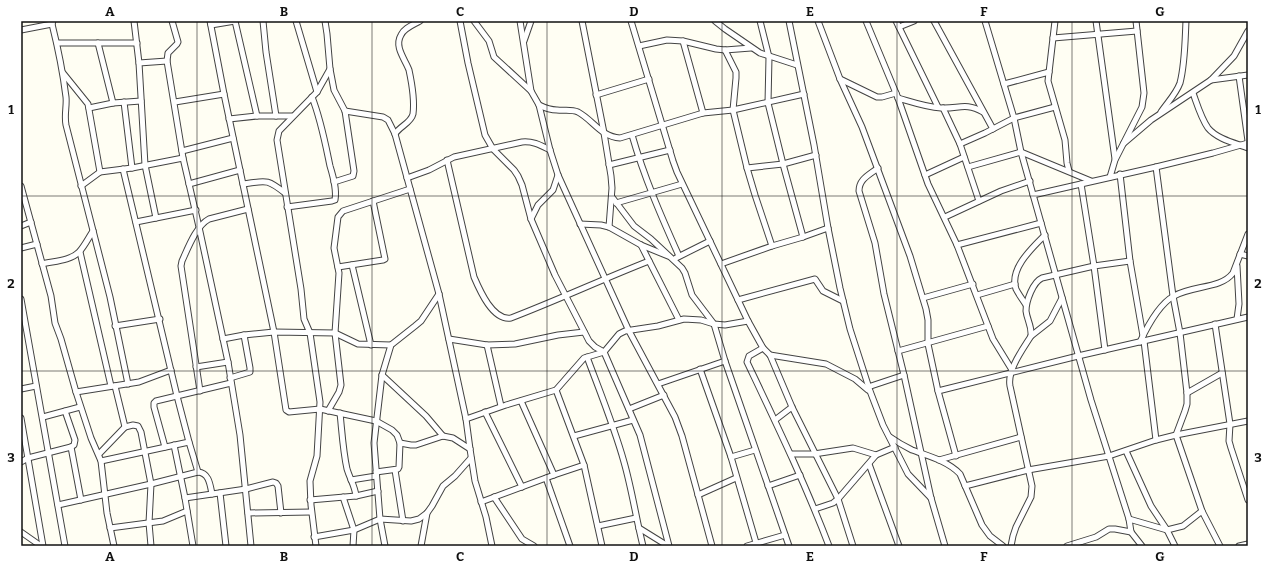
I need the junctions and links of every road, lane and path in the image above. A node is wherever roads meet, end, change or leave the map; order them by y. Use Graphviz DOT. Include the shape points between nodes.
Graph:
graph roads {
  1 [pos="28,21"];
  2 [pos="134,21"];
  3 [pos="172,21"];
  4 [pos="235,21"];
  5 [pos="263,21"];
  6 [pos="296,21"];
  7 [pos="324,21"];
  8 [pos="420,21"];
  9 [pos="460,21"];
  10 [pos="474,21"];
  11 [pos="520,21"];
  12 [pos="531,21"];
  13 [pos="582,21"];
  14 [pos="631,21"];
  15 [pos="715,21"];
  16 [pos="760,21"];
  17 [pos="788,21"];
  18 [pos="818,21"];
  19 [pos="866,21"];
  20 [pos="896,21"];
  21 [pos="914,21"];
  22 [pos="934,21"];
  23 [pos="985,21"];
  24 [pos="1055,21"];
  25 [pos="1096,21"];
  26 [pos="1136,21"];
  27 [pos="1186,21"];
  28 [pos="52,22"];
  29 [pos="211,23"];
  30 [pos="899,27"];
  31 [pos="30,28"];
  32 [pos="21,30"];
  33 [pos="1137,31"];
  34 [pos="1248,31"];
  35 [pos="1098,34"];
  36 [pos="1053,38"];
  37 [pos="524,41"];
  38 [pos="683,41"];
  39 [pos="57,42"];
  40 [pos="98,43"];
  41 [pos="137,43"];
  42 [pos="638,46"];
  43 [pos="750,48"];
  44 [pos="725,50"];
  45 [pos="769,57"];
  46 [pos="167,61"];
  47 [pos="139,63"];
  48 [pos="797,65"];
  49 [pos="330,69"];
  50 [pos="62,72"];
  51 [pos="1049,72"];
  52 [pos="1248,74"];
  53 [pos="1239,76"];
  54 [pos="649,79"];
  55 [pos="840,79"];
  56 [pos="1211,80"];
  57 [pos="1004,84"];
  58 [pos="531,91"];
  59 [pos="317,92"];
  60 [pos="1193,93"];
  61 [pos="224,94"];
  62 [pos="804,94"];
  63 [pos="596,95"];
  64 [pos="897,95"];
  65 [pos="312,97"];
  66 [pos="141,101"];
  67 [pos="124,102"];
  68 [pos="175,102"];
  69 [pos="113,103"];
  70 [pos="768,103"];
  71 [pos="539,105"];
  72 [pos="1055,107"];
  73 [pos="89,108"];
  74 [pos="940,108"];
  75 [pos="733,110"];
  76 [pos="345,111"];
  77 [pos="703,113"];
  78 [pos="984,113"];
  79 [pos="257,116"];
  80 [pos="276,116"];
  81 [pos="292,116"];
  82 [pos="1157,116"];
  83 [pos="1014,118"];
  84 [pos="229,119"];
  85 [pos="663,125"];
  86 [pos="993,129"];
  87 [pos="604,133"];
  88 [pos="395,134"];
  89 [pos="632,135"];
  90 [pos="233,138"];
  91 [pos="1248,142"];
  92 [pos="1124,143"];
  93 [pos="960,144"];
  94 [pos="1240,145"];
  95 [pos="1248,148"];
  96 [pos="494,149"];
  97 [pos="550,150"];
  98 [pos="670,150"];
  99 [pos="182,151"];
  100 [pos="1021,152"];
  101 [pos="816,155"];
  102 [pos="964,157"];
  103 [pos="183,158"];
  104 [pos="639,158"];
  105 [pos="447,160"];
  106 [pos="1115,160"];
  107 [pos="783,164"];
  108 [pos="145,165"];
  109 [pos="609,165"];
  110 [pos="968,167"];
  111 [pos="1156,167"];
  112 [pos="132,168"];
  113 [pos="747,168"];
  114 [pos="878,168"];
  115 [pos="123,169"];
  116 [pos="240,170"];
  117 [pos="1069,171"];
  118 [pos="100,172"];
  119 [pos="1120,174"];
  120 [pos="558,175"];
  121 [pos="925,175"];
  122 [pos="1110,177"];
  123 [pos="407,178"];
  124 [pos="1030,181"];
  125 [pos="1091,181"];
  126 [pos="334,182"];
  127 [pos="189,184"];
  128 [pos="243,184"];
  129 [pos="682,184"];
  130 [pos="1081,184"];
  131 [pos="21,186"];
  132 [pos="81,186"];
  133 [pos="410,189"];
  134 [pos="285,193"];
  135 [pos="651,193"];
  136 [pos="1033,195"];
  137 [pos="612,197"];
  138 [pos="373,201"];
  139 [pos="979,201"];
  140 [pos="616,203"];
  141 [pos="287,207"];
  142 [pos="248,209"];
  143 [pos="196,210"];
  144 [pos="945,217"];
  145 [pos="156,218"];
  146 [pos="531,219"];
  147 [pos="31,222"];
  148 [pos="136,222"];
  149 [pos="1041,223"];
  150 [pos="580,224"];
  151 [pos="21,226"];
  152 [pos="199,227"];
  153 [pos="609,227"];
  154 [pos="828,228"];
  155 [pos="93,231"];
  156 [pos="1248,234"];
  157 [pos="1044,235"];
  158 [pos="803,237"];
  159 [pos="710,241"];
  160 [pos="37,244"];
  161 [pos="641,245"];
  162 [pos="957,245"];
  163 [pos="772,246"];
  164 [pos="21,248"];
  165 [pos="80,252"];
  166 [pos="1240,254"];
  167 [pos="679,256"];
  168 [pos="1248,256"];
  169 [pos="672,258"];
  170 [pos="649,261"];
  171 [pos="1130,261"];
  172 [pos="1237,263"];
  173 [pos="42,264"];
  174 [pos="721,264"];
  175 [pos="352,265"];
  176 [pos="338,266"];
  177 [pos="1094,266"];
  178 [pos="1055,275"];
  179 [pos="605,278"];
  180 [pos="972,284"];
  181 [pos="1015,284"];
  182 [pos="438,294"];
  183 [pos="977,295"];
  184 [pos="1173,296"];
  185 [pos="566,297"];
  186 [pos="923,298"];
  187 [pos="1062,298"];
  188 [pos="21,299"];
  189 [pos="738,300"];
  190 [pos="843,301"];
  191 [pos="1026,305"];
  192 [pos="1248,317"];
  193 [pos="160,319"];
  194 [pos="1237,319"];
  195 [pos="679,320"];
  196 [pos="748,321"];
  197 [pos="714,324"];
  198 [pos="1215,324"];
  199 [pos="115,326"];
  200 [pos="988,326"];
  201 [pos="629,331"];
  202 [pos="274,332"];
  203 [pos="584,332"];
  204 [pos="310,333"];
  205 [pos="335,333"];
  206 [pos="1180,333"];
  207 [pos="244,335"];
  208 [pos="1031,336"];
  209 [pos="223,339"];
  210 [pos="449,339"];
  211 [pos="1142,340"];
  212 [pos="928,344"];
  213 [pos="371,345"];
  214 [pos="391,345"];
  215 [pos="487,345"];
  216 [pos="763,348"];
  217 [pos="1105,350"];
  218 [pos="898,351"];
  219 [pos="604,352"];
  220 [pos="770,355"];
  221 [pos="1078,356"];
  222 [pos="587,357"];
  223 [pos="725,361"];
  224 [pos="228,362"];
  225 [pos="196,367"];
  226 [pos="171,370"];
  227 [pos="700,370"];
  228 [pos="1012,371"];
  229 [pos="1222,373"];
  230 [pos="382,375"];
  231 [pos="904,375"];
  232 [pos="231,380"];
  233 [pos="128,384"];
  234 [pos="658,384"];
  235 [pos="36,386"];
  236 [pos="113,386"];
  237 [pos="21,389"];
  238 [pos="869,389"];
  239 [pos="556,390"];
  240 [pos="200,391"];
  241 [pos="938,391"];
  242 [pos="76,392"];
  243 [pos="1187,393"];
  244 [pos="177,396"];
  245 [pos="664,396"];
  246 [pos="521,400"];
  247 [pos="501,406"];
  248 [pos="80,407"];
  249 [pos="792,407"];
  250 [pos="320,409"];
  251 [pos="629,409"];
  252 [pos="328,410"];
  253 [pos="65,411"];
  254 [pos="485,412"];
  255 [pos="340,413"];
  256 [pos="43,417"];
  257 [pos="21,418"];
  258 [pos="466,419"];
  259 [pos="634,420"];
  260 [pos="775,420"];
  261 [pos="376,421"];
  262 [pos="1248,421"];
  263 [pos="1230,424"];
  264 [pos="613,425"];
  265 [pos="125,427"];
  266 [pos="1176,435"];
  267 [pos="443,436"];
  268 [pos="574,436"];
  269 [pos="890,436"];
  270 [pos="1021,437"];
  271 [pos="1156,440"];
  272 [pos="189,442"];
  273 [pos="400,443"];
  274 [pos="174,445"];
  275 [pos="71,447"];
  276 [pos="165,447"];
  277 [pos="895,447"];
  278 [pos="470,449"];
  279 [pos="755,450"];
  280 [pos="1126,451"];
  281 [pos="49,452"];
  282 [pos="145,452"];
  283 [pos="921,453"];
  284 [pos="99,454"];
  285 [pos="791,454"];
  286 [pos="814,454"];
  287 [pos="876,455"];
  288 [pos="956,456"];
  289 [pos="1109,456"];
  290 [pos="731,457"];
  291 [pos="28,458"];
  292 [pos="471,458"];
  293 [pos="939,460"];
  294 [pos="101,461"];
  295 [pos="21,462"];
  296 [pos="869,464"];
  297 [pos="584,465"];
  298 [pos="394,470"];
  299 [pos="1028,470"];
  300 [pos="198,472"];
  301 [pos="376,474"];
  302 [pos="554,474"];
  303 [pos="800,475"];
  304 [pos="181,477"];
  305 [pos="546,478"];
  306 [pos="736,478"];
  307 [pos="351,480"];
  308 [pos="151,484"];
  309 [pos="522,486"];
  310 [pos="768,486"];
  311 [pos="965,486"];
  312 [pos="246,489"];
  313 [pos="378,491"];
  314 [pos="220,493"];
  315 [pos="212,494"];
  316 [pos="104,495"];
  317 [pos="698,495"];
  318 [pos="356,496"];
  319 [pos="343,497"];
  320 [pos="494,497"];
  321 [pos="185,498"];
  322 [pos="931,498"];
  323 [pos="838,499"];
  324 [pos="81,500"];
  325 [pos="310,500"];
  326 [pos="1248,500"];
  327 [pos="481,502"];
  328 [pos="58,505"];
  329 [pos="815,509"];
  330 [pos="187,511"];
  331 [pos="1202,511"];
  332 [pos="311,512"];
  333 [pos="248,513"];
  334 [pos="281,513"];
  335 [pos="427,513"];
  336 [pos="636,518"];
  337 [pos="380,519"];
  338 [pos="1129,519"];
  339 [pos="403,521"];
  340 [pos="149,522"];
  341 [pos="598,526"];
  342 [pos="110,528"];
  343 [pos="639,528"];
  344 [pos="354,530"];
  345 [pos="1167,530"];
  346 [pos="21,532"];
  347 [pos="1131,532"];
  348 [pos="785,535"];
  349 [pos="314,537"];
  350 [pos="1248,544"];
  351 [pos="757,545"];
  352 [pos="42,546"];
  353 [pos="65,546"];
  354 [pos="114,546"];
  355 [pos="151,546"];
  356 [pos="193,546"];
  357 [pos="226,546"];
  358 [pos="251,546"];
  359 [pos="316,546"];
  360 [pos="353,546"];
  361 [pos="385,546"];
  362 [pos="421,546"];
  363 [pos="492,546"];
  364 [pos="534,546"];
  365 [pos="570,546"];
  366 [pos="602,546"];
  367 [pos="643,546"];
  368 [pos="668,546"];
  369 [pos="712,546"];
  370 [pos="747,546"];
  371 [pos="789,546"];
  372 [pos="829,546"];
  373 [pos="853,546"];
  374 [pos="899,546"];
  375 [pos="945,546"];
  376 [pos="1003,546"];
  377 [pos="1011,546"];
  378 [pos="1067,546"];
  379 [pos="1142,546"];
  380 [pos="1175,546"];
  381 [pos="1220,546"];
  382 [pos="1239,546"];
  1 -- 31 [label="street"];
  2 -- 41 [label="street"];
  3 -- 46 [label="street" via="178,42 168,53"];
  4 -- 29 [label="street"];
  4 -- 79 [label="street"];
  5 -- 80 [label="street"];
  6 -- 59 [label="street"];
  7 -- 49 [label="street"];
  8 -- 88 [label="street" via="400,35 398,43 408,69 414,100 411,118"];
  9 -- 96 [label="street" via="483,129"];
  10 -- 58 [label="street" via="489,41 494,57"];
  11 -- 37 [label="street"];
  12 -- 37 [label="street"];
  13 -- 63 [label="street"];
  14 -- 42 [label="street"];
  15 -- 43 [label="street"];
  16 -- 45 [label="street"];
  17 -- 48 [label="street"];
  18 -- 55 [label="street"];
  19 -- 64 [label="street"];
  20 -- 30 [label="street"];
  21 -- 30 [label="street"];
  22 -- 78 [label="street"];
  23 -- 57 [label="street"];
  24 -- 36 [label="street"];
  25 -- 35 [label="street"];
  26 -- 33 [label="street"];
  27 -- 82 [label="street" via="1180,84"];
  28 -- 31 [label="street"];
  28 -- 39 [label="street"];
  29 -- 61 [label="street"];
  30 -- 74 [label="street"];
  31 -- 32 [label="street"];
  33 -- 35 [label="street"];
  33 -- 92 [label="street" via="1144,93"];
  34 -- 56 [label="street" via="1234,56"];
  35 -- 36 [label="street"];
  35 -- 106 [label="street"];
  36 -- 51 [label="street"];
  37 -- 58 [label="street"];
  38 -- 42 [label="street" via="667,40"];
  38 -- 44 [label="street"];
  38 -- 77 [label="street"];
  39 -- 40 [label="street"];
  39 -- 50 [label="street"];
  40 -- 41 [label="street"];
  40 -- 69 [label="street"];
  41 -- 47 [label="street"];
  42 -- 54 [label="street"];
  43 -- 44 [label="street"];
  43 -- 45 [label="street"];
  44 -- 75 [label="street" via="736,72"];
  45 -- 48 [label="street"];
  45 -- 70 [label="street"];
  46 -- 47 [label="street"];
  46 -- 68 [label="street"];
  47 -- 66 [label="street"];
  48 -- 62 [label="street"];
  49 -- 59 [label="street"];
  49 -- 76 [label="street" via="334,93"];
  50 -- 73 [label="street" via="85,99"];
  50 -- 132 [label="street" via="66,98 65,119"];
  51 -- 57 [label="street"];
  51 -- 72 [label="street" via="1049,88"];
  52 -- 53 [label="street"];
  53 -- 56 [label="street"];
  53 -- 91 [label="street"];
  54 -- 63 [label="street"];
  54 -- 85 [label="street"];
  55 -- 64 [label="street" via="877,97"];
  55 -- 114 [label="street"];
  56 -- 60 [label="street"];
  57 -- 83 [label="street"];
  58 -- 71 [label="street"];
  59 -- 65 [label="street"];
  60 -- 82 [label="street"];
  60 -- 94 [label="street" via="1209,129 1224,139"];
  61 -- 68 [label="street"];
  61 -- 84 [label="street"];
  62 -- 70 [label="street"];
  62 -- 101 [label="street"];
  63 -- 87 [label="street"];
  64 -- 74 [label="street" via="925,106"];
  64 -- 121 [label="street"];
  65 -- 81 [label="street"];
  65 -- 126 [label="street" via="322,124"];
  66 -- 67 [label="street"];
  66 -- 108 [label="street"];
  67 -- 69 [label="street"];
  67 -- 112 [label="street"];
  68 -- 99 [label="street"];
  69 -- 73 [label="street"];
  70 -- 75 [label="street"];
  70 -- 107 [label="street"];
  71 -- 87 [label="street" via="548,109 578,112"];
  71 -- 97 [label="street"];
  72 -- 83 [label="street"];
  72 -- 117 [label="street" via="1065,140"];
  73 -- 118 [label="street"];
  74 -- 78 [label="street" via="964,106"];
  74 -- 93 [label="street"];
  75 -- 77 [label="street"];
  75 -- 113 [label="street"];
  76 -- 88 [label="street" via="383,117 388,120"];
  76 -- 126 [label="street" via="354,174"];
  77 -- 85 [label="street"];
  78 -- 86 [label="street"];
  79 -- 80 [label="street"];
  79 -- 84 [label="street"];
  80 -- 81 [label="street"];
  81 -- 134 [label="street" via="277,134"];
  82 -- 92 [label="street"];
  83 -- 86 [label="street"];
  83 -- 100 [label="street"];
  84 -- 90 [label="street"];
  85 -- 89 [label="street"];
  85 -- 98 [label="street"];
  86 -- 93 [label="street"];
  87 -- 89 [label="street" via="614,138"];
  87 -- 109 [label="street"];
  88 -- 123 [label="street"];
  89 -- 104 [label="street"];
  90 -- 99 [label="street"];
  90 -- 116 [label="street"];
  91 -- 94 [label="street"];
  92 -- 106 [label="street"];
  93 -- 102 [label="street"];
  94 -- 95 [label="street"];
  94 -- 111 [label="street"];
  96 -- 97 [label="street" via="529,142"];
  96 -- 105 [label="street"];
  96 -- 146 [label="street" via="518,176"];
  97 -- 120 [label="street"];
  98 -- 104 [label="street"];
  98 -- 129 [label="street"];
  99 -- 103 [label="street"];
  100 -- 110 [label="street"];
  100 -- 117 [label="street"];
  100 -- 124 [label="street"];
  101 -- 107 [label="street"];
  101 -- 154 [label="street"];
  102 -- 110 [label="street"];
  102 -- 121 [label="street"];
  103 -- 108 [label="street"];
  103 -- 127 [label="street"];
  104 -- 109 [label="street"];
  104 -- 135 [label="street"];
  105 -- 123 [label="street"];
  105 -- 185 [label="street" via="474,277 495,313 507,319"];
  106 -- 122 [label="street"];
  107 -- 113 [label="street"];
  107 -- 158 [label="street"];
  108 -- 112 [label="street"];
  108 -- 145 [label="street"];
  109 -- 137 [label="street"];
  110 -- 139 [label="street"];
  111 -- 119 [label="street"];
  111 -- 184 [label="street"];
  112 -- 115 [label="street"];
  113 -- 163 [label="street"];
  114 -- 186 [label="street"];
  114 -- 218 [label="street" via="861,181 859,191 875,243"];
  115 -- 118 [label="street"];
  115 -- 148 [label="street"];
  116 -- 127 [label="street"];
  116 -- 128 [label="street"];
  117 -- 125 [label="street"];
  118 -- 132 [label="street"];
  119 -- 122 [label="street"];
  119 -- 171 [label="street"];
  120 -- 146 [label="street" via="553,190 538,205"];
  120 -- 150 [label="street"];
  121 -- 144 [label="street"];
  122 -- 125 [label="street"];
  123 -- 133 [label="street"];
  124 -- 136 [label="street"];
  124 -- 139 [label="street"];
  125 -- 130 [label="street"];
  126 -- 141 [label="street" via="335,200"];
  127 -- 143 [label="street"];
  128 -- 134 [label="street" via="265,181"];
  128 -- 142 [label="street"];
  129 -- 135 [label="street"];
  129 -- 159 [label="street"];
  130 -- 136 [label="street"];
  130 -- 177 [label="street"];
  131 -- 147 [label="street"];
  132 -- 155 [label="street"];
  133 -- 138 [label="street"];
  133 -- 182 [label="street"];
  134 -- 141 [label="street"];
  135 -- 140 [label="street"];
  135 -- 167 [label="street"];
  136 -- 149 [label="street"];
  137 -- 140 [label="street"];
  137 -- 153 [label="street"];
  138 -- 175 [label="street" via="385,258"];
  138 -- 176 [label="street" via="343,211 338,217 334,248"];
  139 -- 144 [label="street"];
  140 -- 169 [label="street" via="634,226"];
  141 -- 204 [label="street" via="304,319"];
  142 -- 152 [label="street" via="209,219"];
  142 -- 202 [label="street"];
  143 -- 145 [label="street"];
  143 -- 152 [label="street"];
  144 -- 162 [label="street"];
  145 -- 148 [label="street"];
  146 -- 185 [label="street"];
  147 -- 151 [label="street"];
  147 -- 160 [label="street"];
  148 -- 193 [label="street"];
  149 -- 157 [label="street"];
  149 -- 162 [label="street"];
  150 -- 153 [label="street"];
  150 -- 179 [label="street"];
  152 -- 209 [label="street"];
  152 -- 225 [label="street" via="181,266"];
  153 -- 161 [label="street"];
  154 -- 158 [label="street"];
  154 -- 190 [label="street"];
  155 -- 165 [label="street"];
  155 -- 199 [label="street"];
  156 -- 166 [label="street"];
  157 -- 178 [label="street"];
  157 -- 181 [label="street" via="1018,267"];
  158 -- 163 [label="street"];
  159 -- 167 [label="street"];
  159 -- 174 [label="street"];
  160 -- 164 [label="street"];
  160 -- 173 [label="street"];
  161 -- 169 [label="street"];
  161 -- 170 [label="street"];
  162 -- 180 [label="street"];
  163 -- 174 [label="street"];
  165 -- 173 [label="street" via="70,258"];
  165 -- 236 [label="street"];
  166 -- 168 [label="street"];
  166 -- 172 [label="street"];
  167 -- 169 [label="street"];
  169 -- 197 [label="street" via="682,268 692,295"];
  170 -- 179 [label="street"];
  170 -- 195 [label="street"];
  171 -- 177 [label="street"];
  171 -- 211 [label="street"];
  172 -- 184 [label="street" via="1233,273 1225,281"];
  172 -- 194 [label="street"];
  173 -- 242 [label="street" via="55,323"];
  174 -- 189 [label="street"];
  175 -- 176 [label="street"];
  175 -- 213 [label="street"];
  176 -- 205 [label="street"];
  177 -- 178 [label="street"];
  177 -- 217 [label="street"];
  178 -- 187 [label="street"];
  178 -- 191 [label="street" via="1038,280 1034,284"];
  179 -- 185 [label="street"];
  179 -- 201 [label="street"];
  180 -- 183 [label="street"];
  180 -- 186 [label="street"];
  181 -- 183 [label="street"];
  181 -- 191 [label="street"];
  182 -- 210 [label="street"];
  182 -- 214 [label="street" via="421,321"];
  183 -- 200 [label="street"];
  184 -- 206 [label="street"];
  184 -- 211 [label="street" via="1157,314"];
  185 -- 203 [label="street"];
  186 -- 212 [label="street" via="928,320"];
  187 -- 208 [label="street" via="1050,321"];
  187 -- 221 [label="street"];
  188 -- 235 [label="street"];
  189 -- 190 [label="street" via="815,279 823,292"];
  189 -- 196 [label="street"];
  190 -- 238 [label="street"];
  191 -- 208 [label="street"];
  192 -- 194 [label="street"];
  193 -- 199 [label="street"];
  193 -- 226 [label="street"];
  194 -- 198 [label="street"];
  195 -- 197 [label="street" via="701,320"];
  195 -- 201 [label="street"];
  196 -- 197 [label="street"];
  196 -- 216 [label="street"];
  197 -- 223 [label="street"];
  198 -- 206 [label="street"];
  198 -- 229 [label="street"];
  199 -- 233 [label="street"];
  200 -- 212 [label="street"];
  200 -- 228 [label="street"];
  201 -- 219 [label="street" via="619,334"];
  201 -- 234 [label="street"];
  202 -- 204 [label="street"];
  202 -- 207 [label="street"];
  202 -- 250 [label="street" via="286,410 289,412"];
  203 -- 215 [label="street" via="515,344"];
  203 -- 219 [label="street" via="594,347"];
  204 -- 205 [label="street"];
  204 -- 250 [label="street"];
  205 -- 213 [label="street" via="358,344"];
  205 -- 252 [label="street" via="341,385"];
  206 -- 211 [label="street"];
  206 -- 243 [label="street"];
  207 -- 209 [label="street"];
  207 -- 232 [label="street" via="250,372"];
  208 -- 228 [label="street"];
  209 -- 224 [label="street"];
  210 -- 215 [label="street"];
  210 -- 258 [label="street"];
  211 -- 217 [label="street"];
  211 -- 271 [label="street"];
  212 -- 218 [label="street"];
  212 -- 241 [label="street"];
  213 -- 214 [label="street"];
  214 -- 230 [label="street"];
  215 -- 247 [label="street"];
  216 -- 220 [label="street"];
  216 -- 260 [label="street" via="748,356 747,362"];
  217 -- 221 [label="street"];
  218 -- 231 [label="street"];
  219 -- 222 [label="street"];
  219 -- 251 [label="street"];
  220 -- 238 [label="street" via="826,364 855,378"];
  220 -- 249 [label="street"];
  221 -- 228 [label="street"];
  221 -- 289 [label="street"];
  222 -- 239 [label="street"];
  222 -- 264 [label="street"];
  223 -- 227 [label="street"];
  223 -- 279 [label="street"];
  224 -- 225 [label="street"];
  224 -- 232 [label="street"];
  225 -- 240 [label="street"];
  226 -- 233 [label="street"];
  226 -- 244 [label="street"];
  227 -- 234 [label="street"];
  227 -- 290 [label="street"];
  228 -- 241 [label="street"];
  228 -- 270 [label="street" via="1009,378 1010,386"];
  229 -- 243 [label="street"];
  229 -- 263 [label="street"];
  230 -- 261 [label="street"];
  230 -- 267 [label="street" via="426,416"];
  231 -- 238 [label="street"];
  231 -- 283 [label="street"];
  232 -- 240 [label="street"];
  232 -- 312 [label="street"];
  233 -- 236 [label="street"];
  234 -- 245 [label="street"];
  235 -- 237 [label="street"];
  235 -- 256 [label="street"];
  236 -- 242 [label="street"];
  236 -- 265 [label="street"];
  238 -- 269 [label="street"];
  239 -- 246 [label="street"];
  239 -- 268 [label="street"];
  240 -- 244 [label="street"];
  241 -- 288 [label="street"];
  242 -- 248 [label="street"];
  243 -- 266 [label="street" via="1186,411"];
  244 -- 272 [label="street"];
  244 -- 276 [label="street" via="156,400 154,403"];
  245 -- 251 [label="street"];
  245 -- 317 [label="street" via="679,425"];
  246 -- 247 [label="street"];
  246 -- 302 [label="street"];
  247 -- 254 [label="street"];
  248 -- 253 [label="street"];
  248 -- 284 [label="street"];
  249 -- 260 [label="street"];
  249 -- 286 [label="street"];
  250 -- 252 [label="street"];
  250 -- 325 [label="street" via="317,456 310,481"];
  251 -- 259 [label="street"];
  252 -- 255 [label="street"];
  253 -- 256 [label="street"];
  253 -- 275 [label="street" via="75,440"];
  254 -- 258 [label="street"];
  254 -- 309 [label="street"];
  255 -- 261 [label="street"];
  255 -- 307 [label="street" via="345,459"];
  256 -- 281 [label="street"];
  257 -- 291 [label="street"];
  258 -- 278 [label="street"];
  259 -- 264 [label="street"];
  259 -- 368 [label="street"];
  260 -- 285 [label="street"];
  261 -- 273 [label="street" via="392,430"];
  261 -- 301 [label="street"];
  262 -- 263 [label="street"];
  263 -- 266 [label="street"];
  263 -- 326 [label="street" via="1231,448"];
  264 -- 268 [label="street"];
  264 -- 336 [label="street" via="627,473"];
  265 -- 282 [label="street" via="138,426"];
  265 -- 284 [label="street"];
  266 -- 271 [label="street"];
  266 -- 331 [label="street"];
  267 -- 273 [label="street" via="410,445"];
  267 -- 278 [label="street" via="453,438"];
  268 -- 297 [label="street"];
  269 -- 277 [label="street"];
  269 -- 283 [label="street" via="903,446"];
  270 -- 288 [label="street"];
  270 -- 299 [label="street"];
  271 -- 280 [label="street"];
  272 -- 274 [label="street"];
  272 -- 300 [label="street"];
  273 -- 298 [label="street" via="399,467"];
  274 -- 276 [label="street"];
  274 -- 304 [label="street"];
  275 -- 281 [label="street"];
  275 -- 324 [label="street"];
  276 -- 282 [label="street"];
  277 -- 287 [label="street"];
  277 -- 322 [label="street" via="908,474"];
  278 -- 292 [label="street"];
  279 -- 290 [label="street"];
  279 -- 310 [label="street"];
  280 -- 289 [label="street"];
  280 -- 345 [label="street" via="1151,506"];
  281 -- 291 [label="street"];
  281 -- 328 [label="street"];
  282 -- 294 [label="street"];
  282 -- 308 [label="street"];
  283 -- 293 [label="street"];
  283 -- 322 [label="street"];
  284 -- 294 [label="street"];
  285 -- 286 [label="street"];
  285 -- 303 [label="street"];
  286 -- 287 [label="street" via="853,448"];
  286 -- 323 [label="street"];
  287 -- 296 [label="street"];
  288 -- 293 [label="street"];
  289 -- 299 [label="street"];
  289 -- 338 [label="street"];
  290 -- 306 [label="street"];
  291 -- 295 [label="street"];
  291 -- 352 [label="street"];
  292 -- 327 [label="street"];
  292 -- 335 [label="street" via="443,486"];
  293 -- 311 [label="street" via="956,470"];
  294 -- 316 [label="street"];
  296 -- 323 [label="street"];
  296 -- 374 [label="street"];
  297 -- 302 [label="street"];
  297 -- 341 [label="street"];
  298 -- 301 [label="street"];
  298 -- 339 [label="street"];
  299 -- 311 [label="street"];
  299 -- 377 [label="street" via="1032,486 1031,497 1016,527"];
  300 -- 304 [label="street"];
  300 -- 315 [label="street" via="208,477"];
  301 -- 307 [label="street"];
  301 -- 313 [label="street"];
  302 -- 305 [label="street"];
  303 -- 310 [label="street"];
  303 -- 329 [label="street"];
  304 -- 308 [label="street"];
  304 -- 321 [label="street"];
  305 -- 309 [label="street"];
  305 -- 365 [label="street"];
  306 -- 317 [label="street"];
  306 -- 351 [label="street"];
  307 -- 318 [label="street"];
  308 -- 316 [label="street"];
  308 -- 340 [label="street"];
  309 -- 320 [label="street"];
  310 -- 348 [label="street"];
  311 -- 376 [label="street" via="985,530"];
  312 -- 314 [label="street"];
  312 -- 333 [label="street"];
  312 -- 334 [label="street" via="276,483"];
  313 -- 318 [label="street"];
  313 -- 337 [label="street"];
  314 -- 315 [label="street"];
  314 -- 357 [label="street"];
  315 -- 321 [label="street"];
  316 -- 324 [label="street"];
  316 -- 342 [label="street"];
  317 -- 369 [label="street"];
  318 -- 319 [label="street"];
  319 -- 325 [label="street"];
  319 -- 344 [label="street"];
  320 -- 327 [label="street"];
  320 -- 364 [label="street" via="522,538"];
  321 -- 330 [label="street"];
  322 -- 375 [label="street"];
  323 -- 329 [label="street"];
  323 -- 373 [label="street"];
  324 -- 328 [label="street"];
  325 -- 332 [label="street"];
  327 -- 363 [label="street"];
  328 -- 353 [label="street"];
  329 -- 372 [label="street"];
  330 -- 340 [label="street" via="163,521"];
  330 -- 356 [label="street"];
  331 -- 345 [label="street" via="1182,526"];
  331 -- 381 [label="street"];
  332 -- 334 [label="street"];
  332 -- 349 [label="street"];
  333 -- 334 [label="street"];
  333 -- 358 [label="street"];
  335 -- 339 [label="street" via="410,522"];
  335 -- 362 [label="street"];
  336 -- 341 [label="street"];
  336 -- 343 [label="street"];
  337 -- 339 [label="street"];
  337 -- 344 [label="street"];
  337 -- 361 [label="street"];
  338 -- 345 [label="street"];
  338 -- 347 [label="street"];
  340 -- 342 [label="street"];
  340 -- 355 [label="street"];
  341 -- 366 [label="street"];
  342 -- 354 [label="street"];
  343 -- 367 [label="street"];
  343 -- 368 [label="street"];
  344 -- 349 [label="street"];
  344 -- 360 [label="street"];
  345 -- 380 [label="street"];
  346 -- 352 [label="street"];
  347 -- 378 [label="street" via="1109,529 1096,537"];
  347 -- 379 [label="street"];
  348 -- 351 [label="street"];
  348 -- 371 [label="street"];
  349 -- 359 [label="street"];
  350 -- 382 [label="street"];
  351 -- 370 [label="street"];
}
